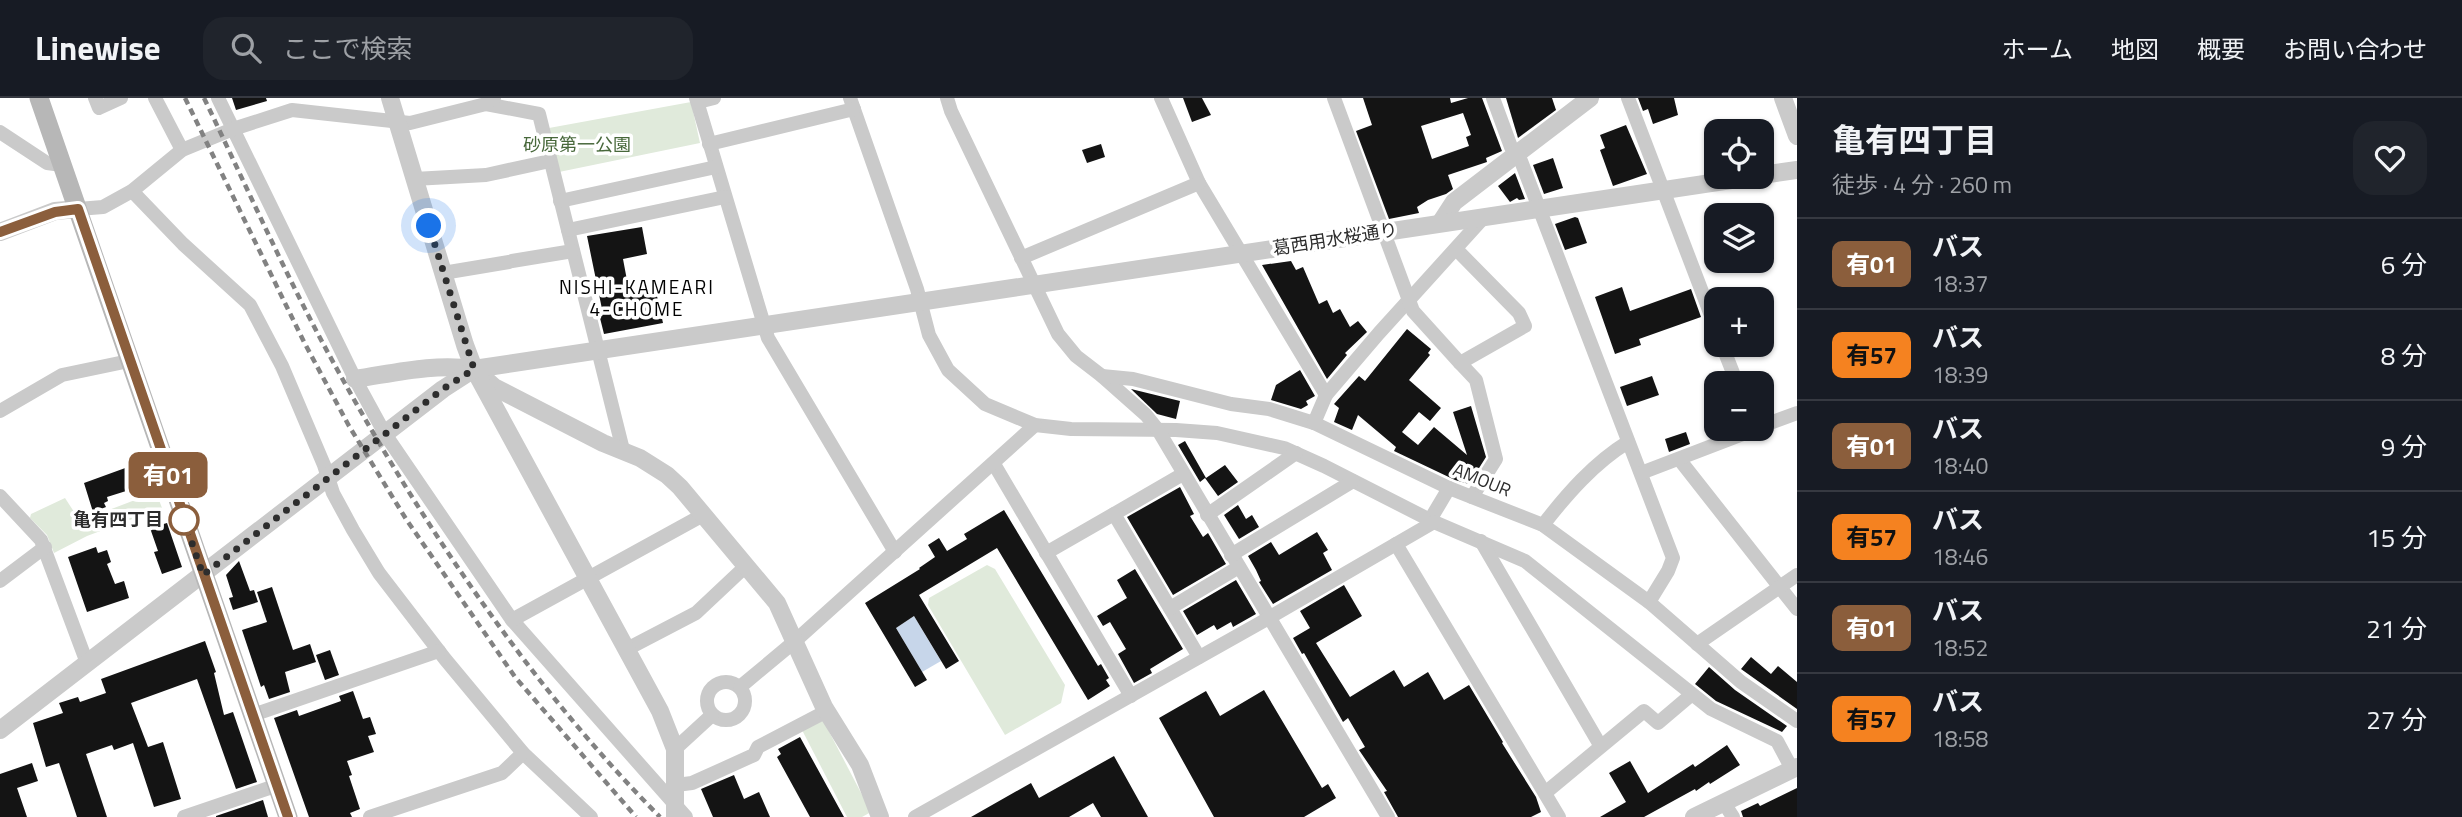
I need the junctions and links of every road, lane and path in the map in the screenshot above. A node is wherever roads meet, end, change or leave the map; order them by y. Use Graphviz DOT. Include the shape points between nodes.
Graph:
graph roads {
  1 [pos="38,98"];
  2 [pos="94,98"];
  3 [pos="121,98"];
  4 [pos="155,98"];
  5 [pos="218,98"];
  6 [pos="390,98"];
  7 [pos="714,98"];
  8 [pos="947,98"];
  9 [pos="1161,98"];
  10 [pos="1334,98"];
  11 [pos="1493,98"];
  12 [pos="1590,98"];
  13 [pos="1629,98"];
  14 [pos="1783,98"];
  15 [pos="697,100"];
  16 [pos="490,101"];
  17 [pos="290,104"];
  18 [pos="852,104"];
  19 [pos="397,122"];
  20 [pos="233,129"];
  21 [pos="0,132"];
  22 [pos="1797,136"];
  23 [pos="709,144"];
  24 [pos="182,150"];
  25 [pos="1516,154"];
  26 [pos="550,161"];
  27 [pos="62,165"];
  28 [pos="716,167"];
  29 [pos="1797,170"];
  30 [pos="1774,173"];
  31 [pos="414,178"];
  32 [pos="1199,183"];
  33 [pos="1704,184"];
  34 [pos="1663,190"];
  35 [pos="132,191"];
  36 [pos="725,197"];
  37 [pos="560,201"];
  38 [pos="1539,208"];
  39 [pos="78,209"];
  40 [pos="1485,216"];
  41 [pos="1441,222"];
  42 [pos="568,230"];
  43 [pos="0,232"];
  44 [pos="1384,232"];
  45 [pos="1456,249"];
  46 [pos="573,251"];
  47 [pos="1241,253"];
  48 [pos="1021,258"];
  49 [pos="443,273"];
  50 [pos="1032,284"];
  51 [pos="1704,297"];
  52 [pos="919,301"];
  53 [pos="1409,302"];
  54 [pos="764,324"];
  55 [pos="598,350"];
  56 [pos="129,361"];
  57 [pos="1460,363"];
  58 [pos="474,369"];
  59 [pos="1102,376"];
  60 [pos="355,379"];
  61 [pos="1326,395"];
  62 [pos="0,411"];
  63 [pos="1797,413"];
  64 [pos="1774,422"];
  65 [pos="1314,423"];
  66 [pos="1035,425"];
  67 [pos="1158,430"];
  68 [pos="385,434"];
  69 [pos="1725,441"];
  70 [pos="1628,442"];
  71 [pos="623,450"];
  72 [pos="1296,453"];
  73 [pos="1679,459"];
  74 [pos="993,464"];
  75 [pos="1641,473"];
  76 [pos="1184,474"];
  77 [pos="328,478"];
  78 [pos="1353,481"];
  79 [pos="1449,488"];
  80 [pos="0,496"];
  81 [pos="1472,497"];
  82 [pos="1114,514"];
  83 [pos="703,515"];
  84 [pos="1207,515"];
  85 [pos="1432,521"];
  86 [pos="1543,526"];
  87 [pos="1481,541"];
  88 [pos="1396,544"];
  89 [pos="45,547"];
  90 [pos="895,552"];
  91 [pos="1046,553"];
  92 [pos="1235,561"];
  93 [pos="746,566"];
  94 [pos="203,575"];
  95 [pos="1797,575"];
  96 [pos="588,577"];
  97 [pos="0,581"];
  98 [pos="1779,587"];
  99 [pos="1649,602"];
  100 [pos="1170,608"];
  101 [pos="1797,609"];
  102 [pos="1268,618"];
  103 [pos="512,620"];
  104 [pos="794,642"];
  105 [pos="1697,644"];
  106 [pos="627,649"];
  107 [pos="439,651"];
  108 [pos="1199,657"];
  109 [pos="87,663"];
  110 [pos="740,687"];
  111 [pos="1691,695"];
  112 [pos="1131,696"];
  113 [pos="827,711"];
  114 [pos="253,715"];
  115 [pos="712,715"];
  116 [pos="1797,722"];
  117 [pos="0,730"];
  118 [pos="1601,745"];
  119 [pos="675,749"];
  120 [pos="523,753"];
  121 [pos="1795,768"];
  122 [pos="278,785"];
  123 [pos="677,785"];
  124 [pos="1545,793"];
  125 [pos="1728,810"];
  126 [pos="679,814"];
  127 [pos="184,817"];
  128 [pos="288,817"];
  129 [pos="370,817"];
  130 [pos="591,817"];
  131 [pos="880,817"];
  132 [pos="915,817"];
  133 [pos="1388,817"];
  134 [pos="1559,817"];
  135 [pos="1694,817"];
  1 -- 27 [label="main road"];
  2 -- 3 [label="street" via="99,108"];
  4 -- 24 [label="street"];
  5 -- 20 [label="street"];
  6 -- 19 [label="street"];
  7 -- 15 [label="street"];
  8 -- 48 [label="street"];
  9 -- 32 [label="street"];
  10 -- 44 [label="street"];
  11 -- 25 [label="street"];
  12 -- 25 [label="street"];
  13 -- 34 [label="street"];
  14 -- 22 [label="street"];
  15 -- 23 [label="street"];
  16 -- 19 [label="street" via="410,123"];
  16 -- 26 [label="street" via="539,114"];
  17 -- 19 [label="street"];
  17 -- 20 [label="street"];
  18 -- 23 [label="street"];
  18 -- 52 [label="street"];
  19 -- 31 [label="street"];
  20 -- 24 [label="street"];
  20 -- 60 [label="street"];
  21 -- 27 [label="street" via="47,163"];
  23 -- 28 [label="street"];
  24 -- 35 [label="street"];
  25 -- 38 [label="street"];
  25 -- 41 [label="street" via="1454,202"];
  26 -- 31 [label="street" via="486,175"];
  26 -- 37 [label="street"];
  27 -- 39 [label="main road"];
  28 -- 36 [label="street"];
  28 -- 37 [label="street"];
  29 -- 30 [label="street"];
  31 -- 49 [label="street"];
  32 -- 47 [label="street"];
  32 -- 48 [label="street"];
  33 -- 34 [label="street, 葛西用水桜通り"];
  34 -- 38 [label="street, 葛西用水桜通り"];
  34 -- 51 [label="street"];
  35 -- 39 [label="street" via="103,207"];
  35 -- 77 [label="street" via="250,305 282,366"];
  36 -- 42 [label="street"];
  36 -- 54 [label="street"];
  37 -- 42 [label="street"];
  38 -- 40 [label="street, 葛西用水桜通り"];
  38 -- 70 [label="street"];
  39 -- 43 [label="street" via="55,212"];
  39 -- 56 [label="main road"];
  40 -- 41 [label="street, 葛西用水桜通り"];
  40 -- 45 [label="street"];
  41 -- 44 [label="street, 葛西用水桜通り"];
  42 -- 46 [label="street"];
  44 -- 47 [label="street, 葛西用水桜通り"];
  44 -- 53 [label="street"];
  45 -- 53 [label="street"];
  45 -- 57 [label="street" via="1519,313 1525,326"];
  46 -- 49 [label="street"];
  46 -- 55 [label="street"];
  47 -- 50 [label="street, 葛西用水桜通り"];
  47 -- 61 [label="street"];
  48 -- 50 [label="street"];
  49 -- 58 [label="street"];
  50 -- 52 [label="street, 葛西用水桜通り"];
  50 -- 59 [label="street" via="1058,334"];
  52 -- 54 [label="street, 葛西用水桜通り"];
  52 -- 66 [label="street" via="929,335 955,377 985,404"];
  53 -- 57 [label="street"];
  53 -- 61 [label="street"];
  54 -- 55 [label="street, 葛西用水桜通り"];
  54 -- 90 [label="street"];
  55 -- 58 [label="street, 葛西用水桜通り"];
  55 -- 71 [label="street"];
  56 -- 62 [label="street" via="62,375"];
  56 -- 94 [label="main road"];
  57 -- 81 [label="street" via="1476,380 1496,459"];
  58 -- 60 [label="street" via="441,366"];
  58 -- 68 [label="street"];
  58 -- 71 [label="street" via="494,387"];
  58 -- 96 [label="street"];
  59 -- 65 [label="street, AMOUR" via="1269,409"];
  59 -- 67 [label="street"];
  60 -- 68 [label="street"];
  61 -- 65 [label="street"];
  63 -- 64 [label="street"];
  65 -- 79 [label="street, AMOUR"];
  66 -- 67 [label="street"];
  66 -- 74 [label="street"];
  67 -- 72 [label="street" via="1217,433"];
  67 -- 76 [label="street"];
  68 -- 77 [label="street"];
  68 -- 103 [label="street"];
  69 -- 73 [label="street"];
  70 -- 75 [label="street"];
  70 -- 86 [label="street" via="1575,487"];
  71 -- 83 [label="street" via="667,475"];
  72 -- 78 [label="street"];
  72 -- 84 [label="street"];
  73 -- 75 [label="street"];
  73 -- 98 [label="street"];
  74 -- 90 [label="street"];
  74 -- 91 [label="street"];
  75 -- 99 [label="street" via="1673,558"];
  76 -- 82 [label="street"];
  76 -- 84 [label="street"];
  77 -- 94 [label="street"];
  77 -- 107 [label="street" via="379,573"];
  78 -- 85 [label="street"];
  78 -- 92 [label="street"];
  79 -- 81 [label="street, AMOUR"];
  79 -- 85 [label="street"];
  80 -- 89 [label="street"];
  81 -- 86 [label="street, AMOUR"];
  82 -- 91 [label="street"];
  82 -- 100 [label="street"];
  83 -- 93 [label="street"];
  83 -- 96 [label="street"];
  84 -- 92 [label="street"];
  85 -- 87 [label="street"];
  85 -- 88 [label="street"];
  86 -- 99 [label="street, AMOUR"];
  87 -- 111 [label="street" via="1525,561"];
  87 -- 118 [label="street"];
  88 -- 102 [label="street"];
  88 -- 124 [label="street"];
  89 -- 97 [label="street"];
  89 -- 109 [label="street"];
  90 -- 104 [label="street"];
  91 -- 112 [label="street"];
  92 -- 100 [label="street"];
  92 -- 102 [label="street"];
  93 -- 104 [label="street" via="777,603"];
  93 -- 106 [label="street" via="696,613"];
  94 -- 109 [label="street"];
  94 -- 114 [label="main road"];
  95 -- 98 [label="street"];
  96 -- 103 [label="street"];
  96 -- 106 [label="street"];
  98 -- 101 [label="street"];
  98 -- 105 [label="street"];
  99 -- 105 [label="street, AMOUR"];
  100 -- 108 [label="street"];
  102 -- 108 [label="street"];
  102 -- 133 [label="street"];
  103 -- 126 [label="street"];
  104 -- 110 [label="street"];
  104 -- 113 [label="street"];
  105 -- 116 [label="street, AMOUR"];
  106 -- 119 [label="street"];
  107 -- 114 [label="street"];
  107 -- 120 [label="street"];
  108 -- 112 [label="street"];
  109 -- 117 [label="street"];
  110 -- 115 [label="street" via="728,682 710,690 706,703"];
  110 -- 115 [label="street" via="746,698 740,715 729,721"];
  111 -- 118 [label="street" via="1658,723 1644,711"];
  111 -- 121 [label="street" via="1777,741"];
  112 -- 132 [label="street"];
  113 -- 123 [label="street" via="758,747 754,755 692,783"];
  113 -- 131 [label="street" via="860,765"];
  114 -- 122 [label="main road"];
  115 -- 119 [label="street"];
  118 -- 124 [label="street"];
  119 -- 123 [label="street"];
  120 -- 129 [label="street" via="502,774"];
  120 -- 130 [label="street"];
  121 -- 125 [label="street"];
  122 -- 127 [label="street"];
  122 -- 128 [label="main road"];
  123 -- 126 [label="street"];
  124 -- 134 [label="street"];
  125 -- 135 [label="street"];
}
